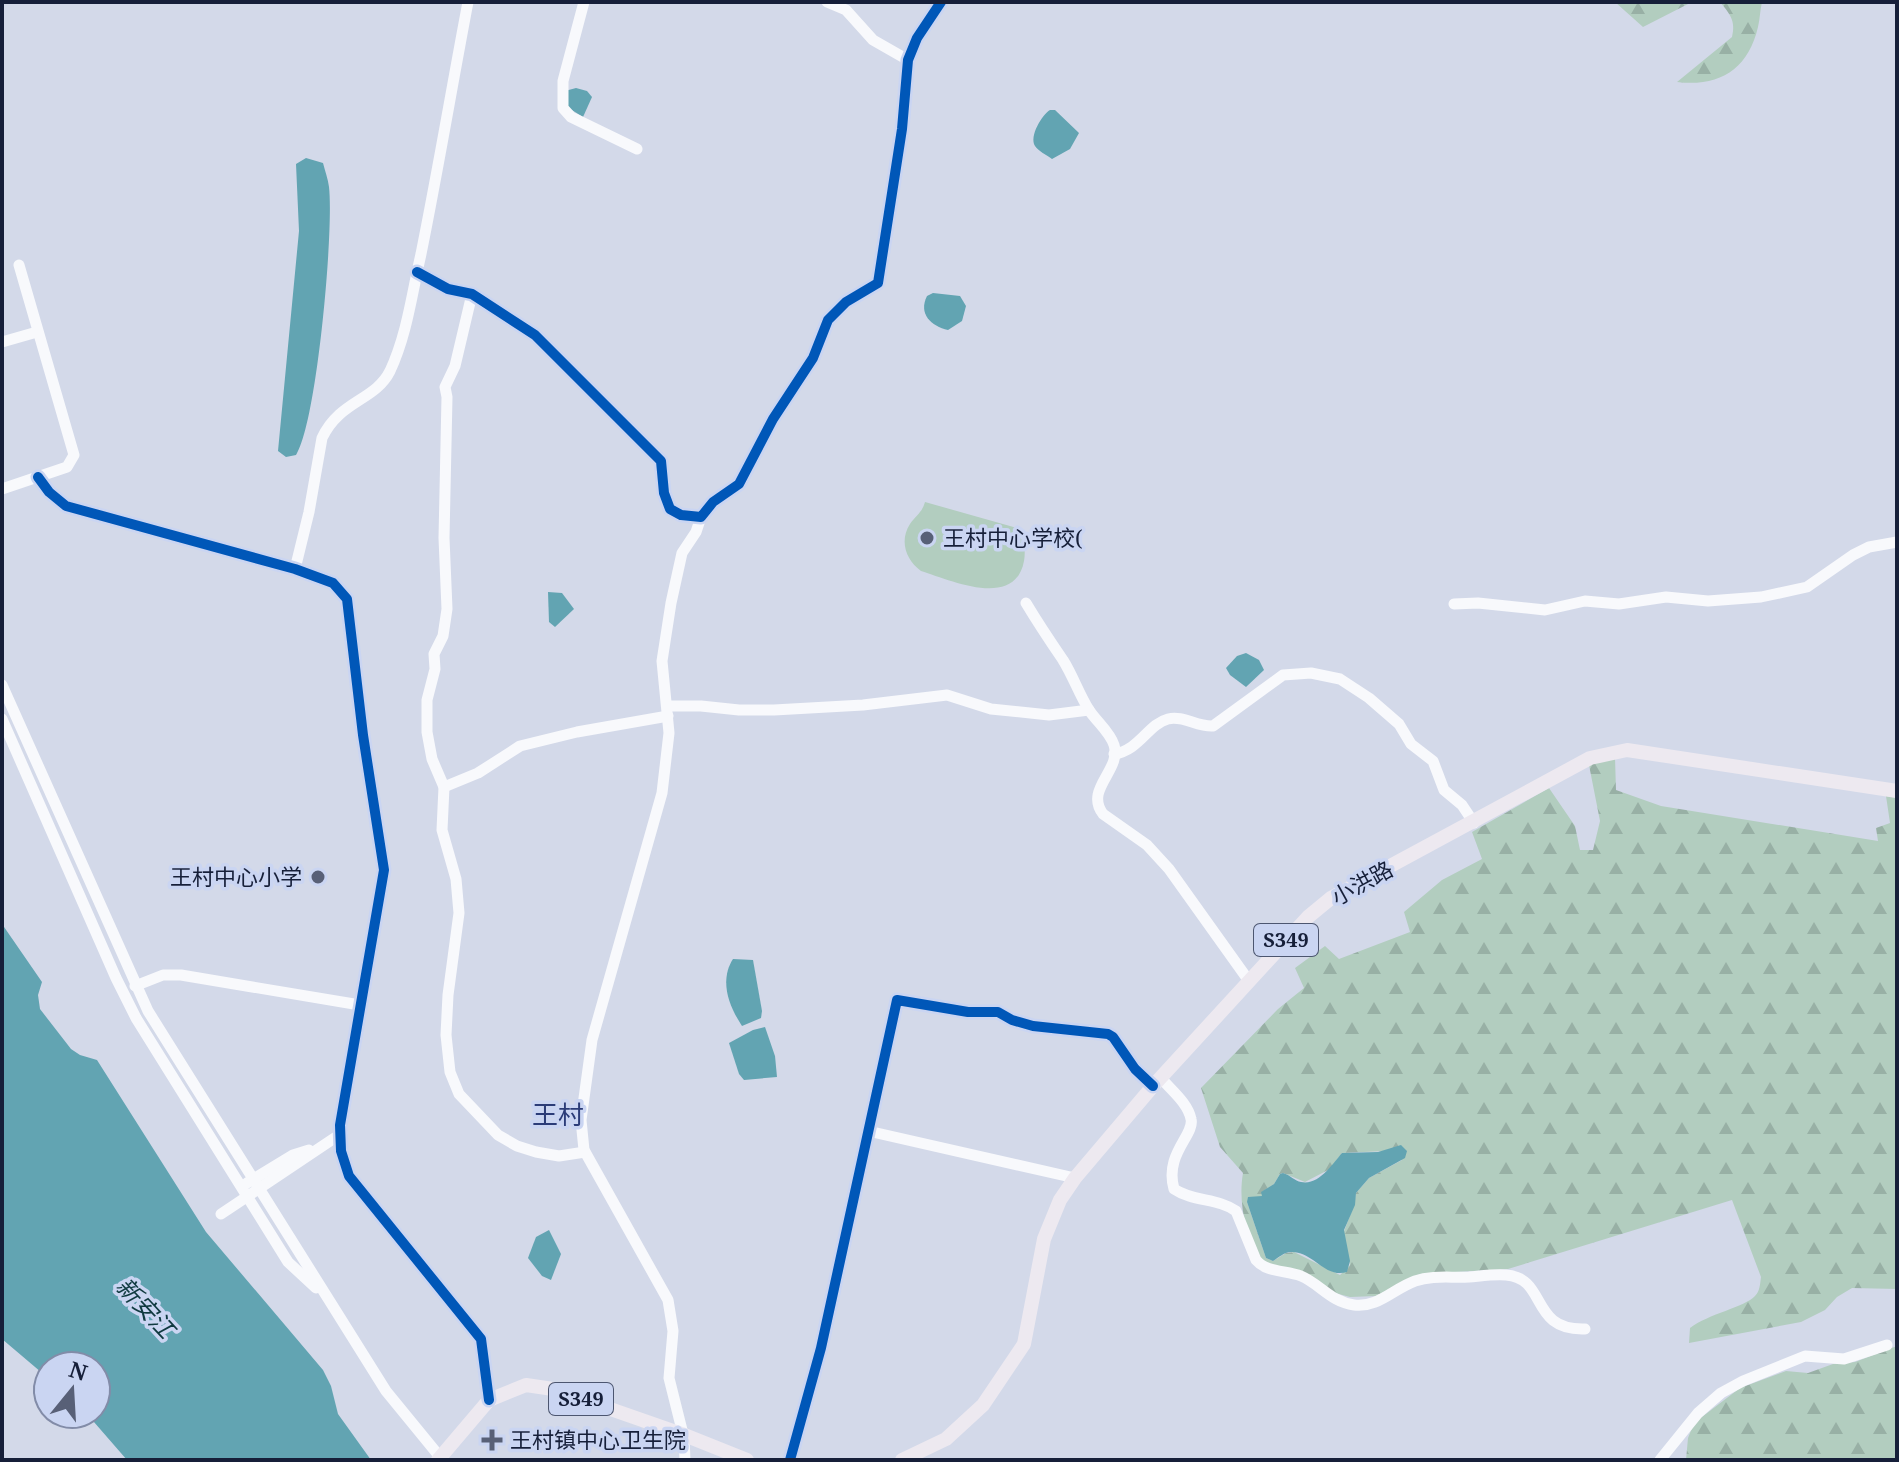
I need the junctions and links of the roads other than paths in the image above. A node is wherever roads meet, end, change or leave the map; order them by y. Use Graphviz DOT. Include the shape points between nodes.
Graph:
graph roads {
  1 [pos="468,2"];
  2 [pos="584,2"];
  3 [pos="827,2"];
  4 [pos="941,2"];
  5 [pos="908,60"];
  6 [pos="637,149"];
  7 [pos="19,265"];
  8 [pos="417,272"];
  9 [pos="472,294"];
  10 [pos="37,332"];
  11 [pos="2,342"];
  12 [pos="38,477"];
  13 [pos="2,489"];
  14 [pos="701,517"];
  15 [pos="1897,542"];
  16 [pos="295,569"];
  17 [pos="1026,603"];
  18 [pos="1454,604"];
  19 [pos="2,685"];
  20 [pos="1089,710"];
  21 [pos="668,711"];
  22 [pos="2,719"];
  23 [pos="1114,754"];
  24 [pos="444,787"];
  25 [pos="1897,791"];
  26 [pos="1474,823"];
  27 [pos="1249,981"];
  28 [pos="135,986"];
  29 [pos="360,1005"];
  30 [pos="1157,1082"];
  31 [pos="868,1131"];
  32 [pos="341,1136"];
  33 [pos="585,1152"];
  34 [pos="1075,1178"];
  35 [pos="253,1180"];
  36 [pos="241,1187"];
  37 [pos="221,1214"];
  38 [pos="329,1299"];
  39 [pos="1585,1329"];
  40 [pos="1887,1345"];
  41 [pos="489,1400"];
  42 [pos="682,1434"];
  43 [pos="439,1459"];
  44 [pos="685,1460"];
  45 [pos="747,1460"];
  46 [pos="790,1460"];
  47 [pos="902,1460"];
  48 [pos="1660,1460"];
  1 -- 8 [label="street"];
  2 -- 6 [label="street" via="563,81 563,108"];
  3 -- 5 [label="street" via="846,10 873,40"];
  4 -- 5 [label="street"];
  5 -- 14 [label="street" via="878,283 828,320 813,358 739,484"];
  7 -- 10 [label="street"];
  8 -- 9 [label="street" via="448,289"];
  8 -- 16 [label="street" via="389,373 341,411 322,438"];
  9 -- 14 [label="street" via="535,335 661,461 670,509"];
  9 -- 24 [label="street" via="445,387 447,609 427,700 432,759"];
  10 -- 11 [label="street"];
  10 -- 12 [label="street" via="74,455 70,465"];
  12 -- 13 [label="street"];
  12 -- 16 [label="street" via="66,506"];
  14 -- 21 [label="street" via="682,553 664,640"];
  15 -- 18 [label="street" via="1861,551 1807,587 1761,597 1585,601 1545,610"];
  16 -- 29 [label="street" via="333,583 347,599 384,862"];
  17 -- 20 [label="street"];
  19 -- 28 [label="street"];
  20 -- 21 [label="street" via="1049,715 991,709 947,695 863,705"];
  20 -- 23 [label="street" via="1114,744"];
  21 -- 24 [label="street" via="520,746"];
  21 -- 33 [label="street" via="662,793 589,1056 580,1128"];
  22 -- 36 [label="street" via="127,1001"];
  23 -- 26 [label="street" via="1133,748 1166,719 1216,724 1283,675 1326,675 1350,685 1399,724 1411,744 1433,761 1444,790"];
  23 -- 27 [label="street" via="1097,794 1101,811 1169,869"];
  24 -- 33 [label="street" via="442,830 459,913 448,995 450,1072 459,1094 498,1135 536,1152"];
  25 -- 26 [label="main road, 小洪路 / S349" via="1627,750 1590,758"];
  26 -- 27 [label="main road, 小洪路 / S349" via="1331,898"];
  27 -- 30 [label="main road, 小洪路 / S349"];
  28 -- 29 [label="street" via="163,975 181,975"];
  28 -- 35 [label="street"];
  29 -- 32 [label="street"];
  30 -- 31 [label="street" via="1135,1069 1108,1034 1033,1026 998,1012 897,1000"];
  30 -- 34 [label="main road, 小洪路 / S349"];
  30 -- 39 [label="street" via="1185,1105 1192,1121 1173,1159 1174,1189 1236,1211 1261,1266 1299,1276 1332,1298 1354,1305 1375,1303 1428,1277 1510,1275 1528,1283 1552,1322"];
  31 -- 34 [label="street"];
  31 -- 46 [label="street"];
  32 -- 35 [label="street" via="293,1155"];
  32 -- 37 [label="street"];
  32 -- 41 [label="street" via="349,1176 481,1339"];
  33 -- 42 [label="street" via="668,1300 673,1331 669,1378"];
  34 -- 47 [label="main road, 小洪路 / S349" via="1044,1239 1024,1344 983,1405 946,1439"];
  35 -- 36 [label="street"];
  35 -- 38 [label="street"];
  36 -- 38 [label="street" via="288,1262"];
  38 -- 43 [label="street" via="392,1399"];
  40 -- 48 [label="street" via="1844,1359 1805,1356 1743,1381 1698,1413"];
  41 -- 42 [label="main road, S349" via="526,1385 553,1389"];
  41 -- 43 [label="main road, S349"];
  42 -- 44 [label="street"];
  42 -- 45 [label="main road, S349"];
}
